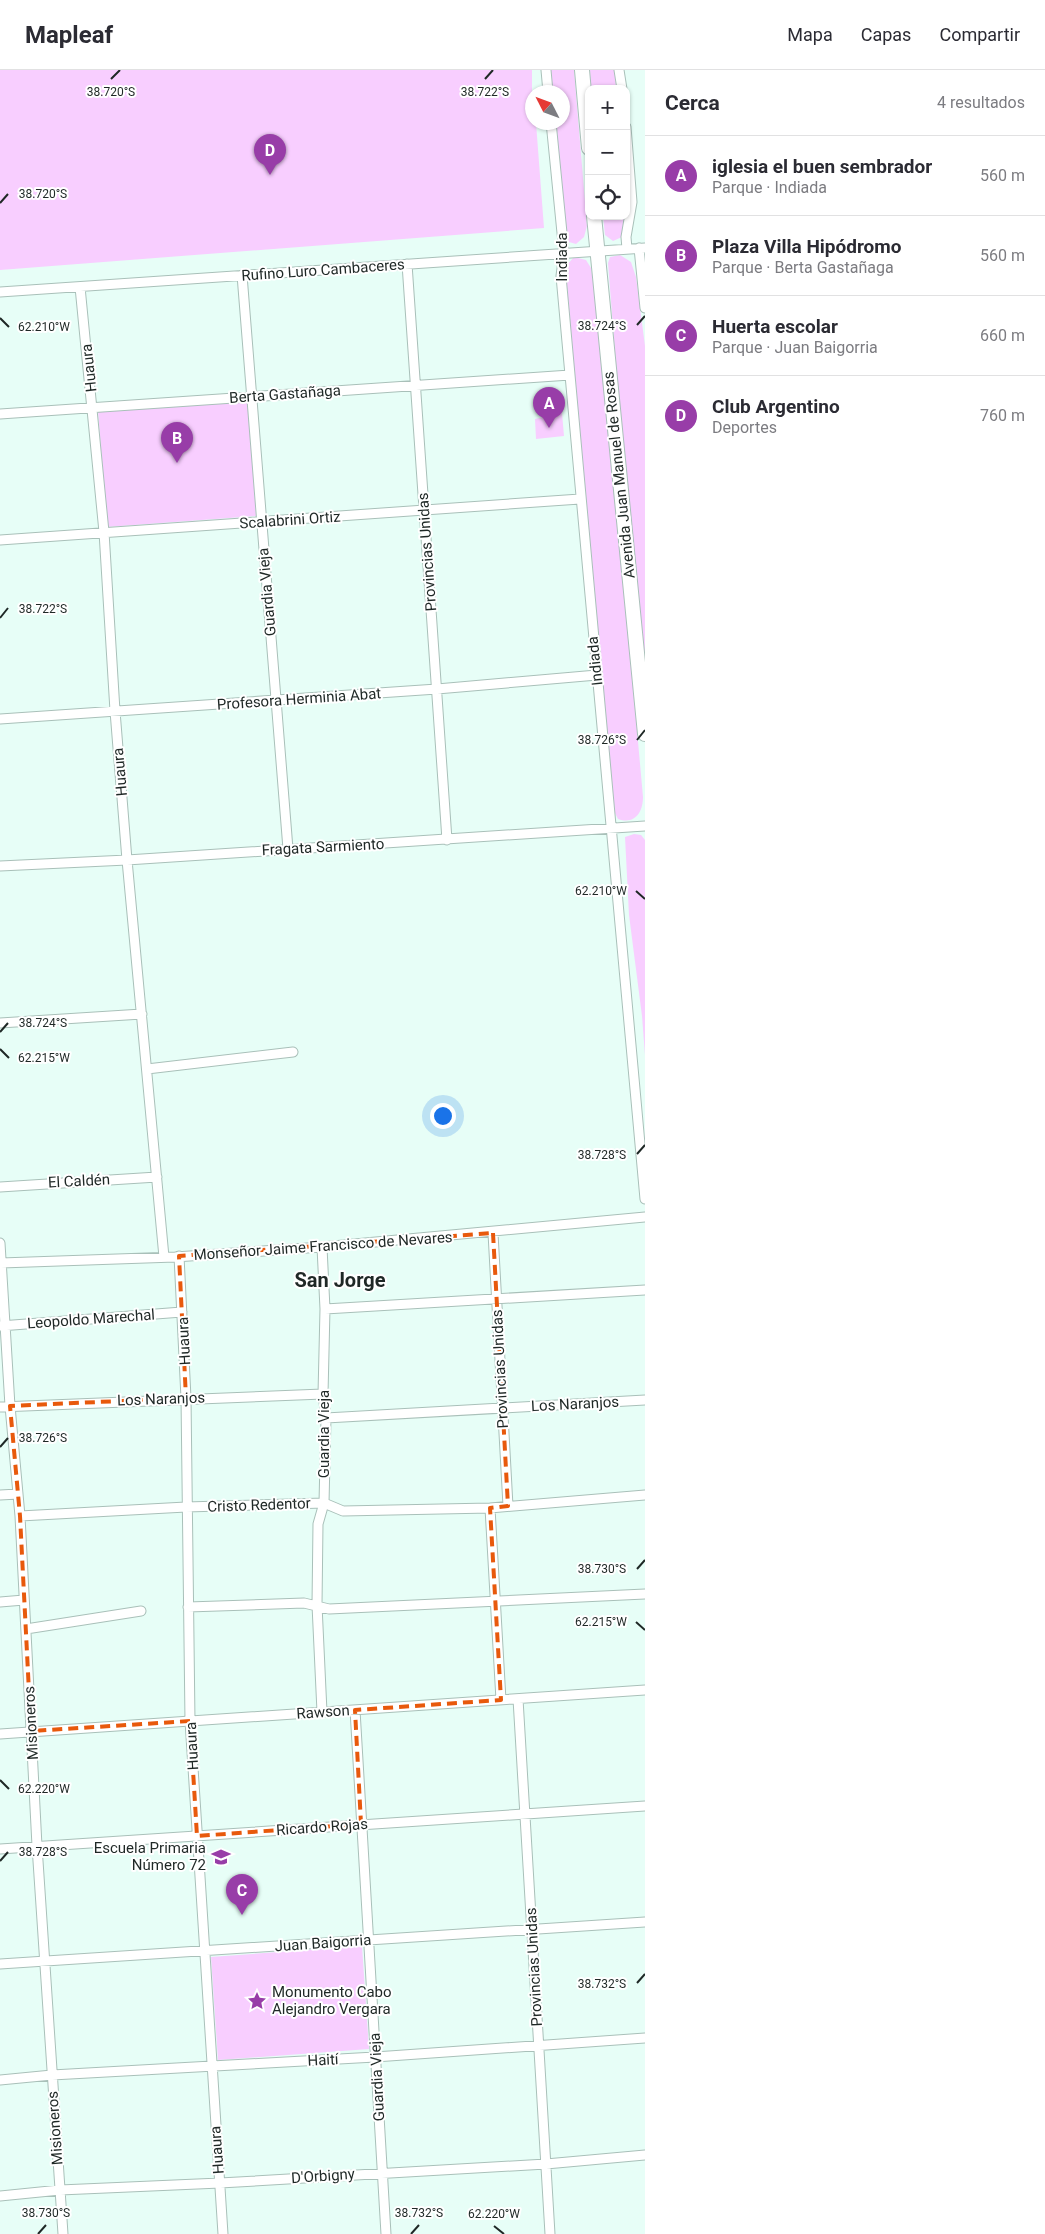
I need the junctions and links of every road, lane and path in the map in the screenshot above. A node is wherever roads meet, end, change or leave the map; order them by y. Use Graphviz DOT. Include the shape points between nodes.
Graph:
graph roads {
  1 [pos="546,70"];
  2 [pos="582,70"];
  3 [pos="619,70"];
  4 [pos="547,85"];
  5 [pos="621,85"];
  6 [pos="552,130"];
  7 [pos="587,130"];
  8 [pos="626,130"];
  9 [pos="594,220"];
  10 [pos="642,248"];
  11 [pos="627,249"];
  12 [pos="597,250"];
  13 [pos="564,253"];
  14 [pos="407,264"];
  15 [pos="242,276"];
  16 [pos="80,287"];
  17 [pos="0,292"];
  18 [pos="645,308"];
  19 [pos="570,375"];
  20 [pos="416,386"];
  21 [pos="252,395"];
  22 [pos="94,408"];
  23 [pos="0,414"];
  24 [pos="580,499"];
  25 [pos="424,511"];
  26 [pos="262,522"];
  27 [pos="104,532"];
  28 [pos="0,540"];
  29 [pos="597,675"];
  30 [pos="437,689"];
  31 [pos="276,700"];
  32 [pos="115,711"];
  33 [pos="0,719"];
  34 [pos="645,734"];
  35 [pos="645,826"];
  36 [pos="612,827"];
  37 [pos="447,840"];
  38 [pos="288,849"];
  39 [pos="127,860"];
  40 [pos="0,866"];
  41 [pos="142,1014"];
  42 [pos="0,1023"];
  43 [pos="293,1052"];
  44 [pos="147,1069"];
  45 [pos="157,1177"];
  46 [pos="0,1187"];
  47 [pos="645,1188"];
  48 [pos="645,1199"];
  49 [pos="645,1217"];
  50 [pos="493,1233"];
  51 [pos="0,1243"];
  52 [pos="322,1246"];
  53 [pos="164,1256"];
  54 [pos="179,1256"];
  55 [pos="1,1262"];
  56 [pos="645,1290"];
  57 [pos="496,1299"];
  58 [pos="326,1309"];
  59 [pos="182,1312"];
  60 [pos="3,1325"];
  61 [pos="323,1394"];
  62 [pos="186,1398"];
  63 [pos="645,1400"];
  64 [pos="10,1406"];
  65 [pos="0,1407"];
  66 [pos="502,1408"];
  67 [pos="326,1418"];
  68 [pos="18,1494"];
  69 [pos="0,1495"];
  70 [pos="645,1495"];
  71 [pos="324,1503"];
  72 [pos="508,1506"];
  73 [pos="186,1507"];
  74 [pos="490,1508"];
  75 [pos="20,1516"];
  76 [pos="645,1594"];
  77 [pos="24,1600"];
  78 [pos="496,1601"];
  79 [pos="0,1602"];
  80 [pos="317,1605"];
  81 [pos="188,1607"];
  82 [pos="140,1611"];
  83 [pos="26,1629"];
  84 [pos="645,1690"];
  85 [pos="518,1699"];
  86 [pos="501,1700"];
  87 [pos="355,1710"];
  88 [pos="322,1712"];
  89 [pos="190,1721"];
  90 [pos="31,1731"];
  91 [pos="0,1734"];
  92 [pos="645,1806"];
  93 [pos="525,1816"];
  94 [pos="362,1824"];
  95 [pos="197,1836"];
  96 [pos="37,1846"];
  97 [pos="0,1850"];
  98 [pos="645,1922"];
  99 [pos="532,1930"];
  100 [pos="369,1940"];
  101 [pos="205,1951"];
  102 [pos="44,1962"];
  103 [pos="0,1964"];
  104 [pos="645,2038"];
  105 [pos="539,2044"];
  106 [pos="375,2057"];
  107 [pos="212,2066"];
  108 [pos="52,2074"];
  109 [pos="0,2080"];
  110 [pos="645,2155"];
  111 [pos="546,2164"];
  112 [pos="382,2172"];
  113 [pos="220,2183"];
  114 [pos="60,2190"];
  115 [pos="0,2196"];
  116 [pos="62,2234"];
  117 [pos="223,2234"];
  118 [pos="386,2234"];
  119 [pos="550,2234"];
  1 -- 4 [label="street"];
  2 -- 7 [label="main road"];
  3 -- 5 [label="street"];
  6 -- 13 [label="street, Indiada"];
  8 -- 11 [label="street" via="632,202"];
  9 -- 12 [label="main road, Avenida Juan Manuel de Rosas"];
  10 -- 11 [label="street, Rufino Luro Cambaceres"];
  10 -- 18 [label="street"];
  11 -- 12 [label="street, Rufino Luro Cambaceres"];
  12 -- 13 [label="street, Rufino Luro Cambaceres"];
  12 -- 34 [label="main road, Avenida Juan Manuel de Rosas"];
  13 -- 14 [label="street, Rufino Luro Cambaceres"];
  13 -- 19 [label="street, Indiada" via="561,276"];
  14 -- 15 [label="street, Rufino Luro Cambaceres"];
  14 -- 20 [label="street, Provincias Unidas"];
  15 -- 16 [label="street, Rufino Luro Cambaceres"];
  15 -- 21 [label="street, Guardia Vieja"];
  16 -- 17 [label="street, Rufino Luro Cambaceres"];
  16 -- 22 [label="street, Huaura"];
  19 -- 20 [label="street, Berta Gastañaga"];
  19 -- 24 [label="street, Indiada"];
  20 -- 21 [label="street, Berta Gastañaga"];
  20 -- 25 [label="street, Provincias Unidas"];
  21 -- 22 [label="street, Berta Gastañaga"];
  21 -- 26 [label="street, Guardia Vieja"];
  22 -- 23 [label="street, Berta Gastañaga"];
  22 -- 27 [label="street, Huaura"];
  24 -- 25 [label="street, Scalabrini Ortiz"];
  24 -- 29 [label="street, Indiada"];
  25 -- 26 [label="street, Scalabrini Ortiz"];
  25 -- 30 [label="street, Provincias Unidas"];
  26 -- 27 [label="street, Scalabrini Ortiz"];
  26 -- 31 [label="street, Guardia Vieja"];
  27 -- 28 [label="street, Scalabrini Ortiz"];
  27 -- 32 [label="street, Huaura"];
  29 -- 30 [label="street, Profesora Herminia Abat"];
  29 -- 36 [label="street, Indiada"];
  30 -- 31 [label="street, Profesora Herminia Abat"];
  30 -- 37 [label="street, Provincias Unidas"];
  31 -- 32 [label="street, Profesora Herminia Abat"];
  31 -- 38 [label="street, Guardia Vieja"];
  32 -- 33 [label="street, Profesora Herminia Abat"];
  32 -- 39 [label="street, Huaura"];
  35 -- 36 [label="street, Fragata Sarmiento"];
  36 -- 37 [label="street, Fragata Sarmiento"];
  36 -- 47 [label="street, Indiada"];
  37 -- 38 [label="street, Fragata Sarmiento"];
  38 -- 39 [label="street, Fragata Sarmiento"];
  39 -- 40 [label="street, Fragata Sarmiento"];
  39 -- 41 [label="street, Huaura"];
  41 -- 42 [label="street"];
  41 -- 44 [label="street, Huaura"];
  43 -- 44 [label="street"];
  44 -- 45 [label="street, Huaura"];
  45 -- 46 [label="street, El Caldén"];
  45 -- 53 [label="street, Huaura"];
  47 -- 48 [label="street, Indiada"];
  49 -- 50 [label="street, Monseñor Jaime Francisco de Nevares"];
  50 -- 52 [label="street, Monseñor Jaime Francisco de Nevares"];
  50 -- 57 [label="street, Provincias Unidas"];
  51 -- 55 [label="street, Misioneros"];
  52 -- 54 [label="street, Monseñor Jaime Francisco de Nevares"];
  52 -- 58 [label="street, Guardia Vieja"];
  53 -- 54 [label="street, Monseñor Jaime Francisco de Nevares"];
  53 -- 55 [label="street, Monseñor Jaime Francisco de Nevares"];
  54 -- 59 [label="street, Huaura"];
  55 -- 60 [label="street, Misioneros"];
  56 -- 57 [label="street"];
  57 -- 58 [label="street"];
  57 -- 66 [label="street, Provincias Unidas"];
  58 -- 61 [label="street, Guardia Vieja"];
  59 -- 60 [label="street, Leopoldo Marechal"];
  59 -- 62 [label="street, Huaura"];
  60 -- 64 [label="street, Misioneros"];
  61 -- 62 [label="street, Los Naranjos"];
  61 -- 67 [label="street, Guardia Vieja"];
  62 -- 64 [label="street, Los Naranjos"];
  62 -- 73 [label="street, Huaura"];
  63 -- 66 [label="street, Los Naranjos"];
  64 -- 65 [label="street, Los Naranjos"];
  64 -- 68 [label="street, Misioneros"];
  66 -- 67 [label="street, Los Naranjos"];
  66 -- 72 [label="street, Provincias Unidas"];
  67 -- 71 [label="street, Guardia Vieja"];
  68 -- 69 [label="street"];
  68 -- 75 [label="street, Misioneros"];
  70 -- 72 [label="street, Cristo Redentor"];
  71 -- 73 [label="street, Cristo Redentor"];
  71 -- 74 [label="street, Cristo Redentor" via="343,1511"];
  71 -- 80 [label="street, Guardia Vieja" via="318,1524"];
  72 -- 74 [label="street, Cristo Redentor"];
  73 -- 75 [label="street, Cristo Redentor"];
  73 -- 81 [label="street, Huaura"];
  74 -- 78 [label="street"];
  75 -- 77 [label="street, Misioneros"];
  76 -- 78 [label="street"];
  77 -- 79 [label="street"];
  77 -- 83 [label="street, Misioneros"];
  78 -- 80 [label="street" via="330,1609"];
  78 -- 86 [label="street"];
  80 -- 81 [label="street"];
  80 -- 88 [label="street, Guardia Vieja"];
  81 -- 89 [label="street, Huaura"];
  82 -- 83 [label="street"];
  83 -- 90 [label="street, Misioneros"];
  84 -- 85 [label="street, Rawson"];
  85 -- 86 [label="street, Rawson"];
  85 -- 93 [label="street, Provincias Unidas"];
  86 -- 87 [label="street, Rawson"];
  87 -- 88 [label="street, Rawson"];
  87 -- 94 [label="street, Guardia Vieja"];
  88 -- 89 [label="street, Rawson"];
  89 -- 90 [label="street, Rawson"];
  89 -- 95 [label="street, Huaura"];
  90 -- 91 [label="street, Rawson"];
  90 -- 96 [label="street, Misioneros"];
  92 -- 93 [label="street, Ricardo Rojas"];
  93 -- 94 [label="street, Ricardo Rojas"];
  93 -- 99 [label="street, Provincias Unidas"];
  94 -- 95 [label="street, Ricardo Rojas"];
  94 -- 100 [label="street, Guardia Vieja"];
  95 -- 96 [label="street, Ricardo Rojas"];
  95 -- 101 [label="street, Huaura"];
  96 -- 97 [label="street, Ricardo Rojas"];
  96 -- 102 [label="street, Misioneros"];
  98 -- 99 [label="street, Juan Baigorria"];
  99 -- 100 [label="street, Juan Baigorria"];
  99 -- 105 [label="street, Provincias Unidas"];
  100 -- 101 [label="street, Juan Baigorria"];
  100 -- 106 [label="street, Guardia Vieja"];
  101 -- 102 [label="street, Juan Baigorria"];
  101 -- 107 [label="street, Huaura"];
  102 -- 103 [label="street, Juan Baigorria"];
  102 -- 108 [label="street, Misioneros"];
  104 -- 105 [label="street, Haití"];
  105 -- 106 [label="street, Haití"];
  105 -- 111 [label="street, Provincias Unidas"];
  106 -- 107 [label="street, Haití"];
  106 -- 112 [label="street, Guardia Vieja"];
  107 -- 108 [label="street, Haití"];
  107 -- 113 [label="street, Huaura"];
  108 -- 109 [label="street, Haití"];
  108 -- 114 [label="street, Misioneros"];
  110 -- 111 [label="street, D'Orbigny"];
  111 -- 112 [label="street, D'Orbigny"];
  111 -- 119 [label="street, Provincias Unidas"];
  112 -- 113 [label="street, D'Orbigny"];
  112 -- 118 [label="street, Guardia Vieja"];
  113 -- 114 [label="street, D'Orbigny"];
  113 -- 117 [label="street, Huaura"];
  114 -- 115 [label="street, D'Orbigny"];
  114 -- 116 [label="street, Misioneros"];
}
